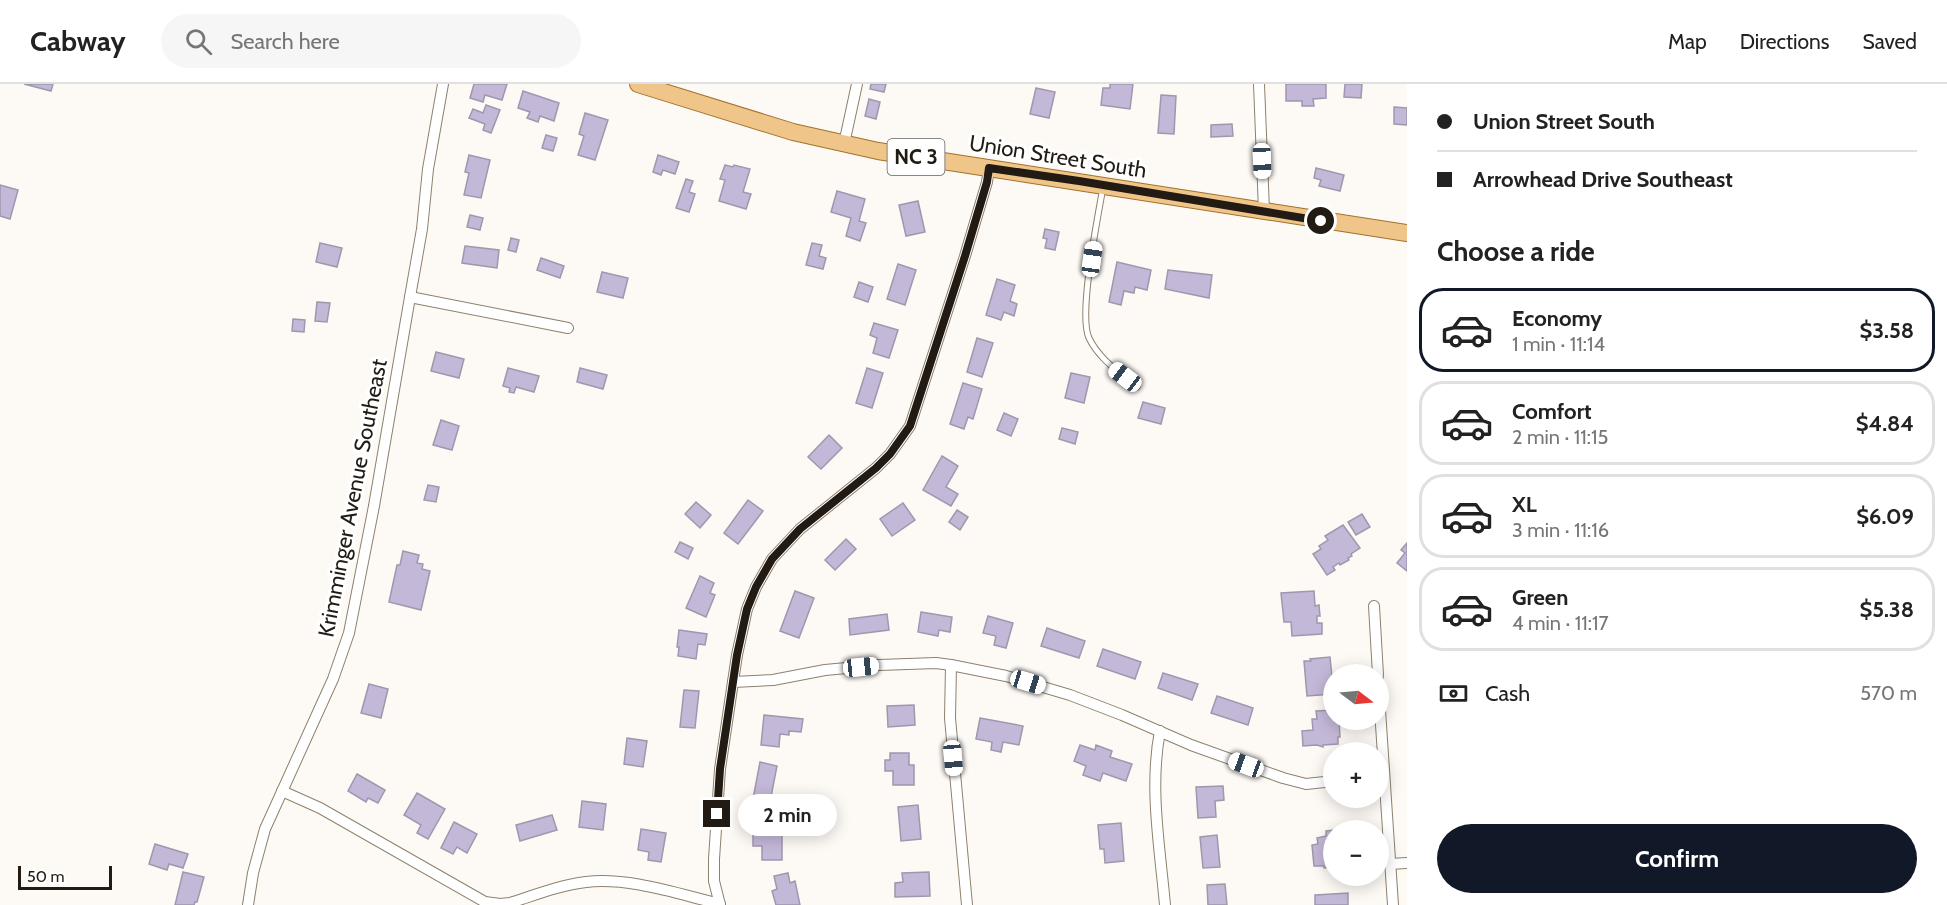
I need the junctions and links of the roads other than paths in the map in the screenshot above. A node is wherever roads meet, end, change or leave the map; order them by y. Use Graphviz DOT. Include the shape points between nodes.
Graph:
graph roads {
  1 [pos="443,84"];
  2 [pos="638,84"];
  3 [pos="857,84"];
  4 [pos="1259,84"];
  5 [pos="844,144"];
  6 [pos="989,168"];
  7 [pos="1103,185"];
  8 [pos="1264,211"];
  9 [pos="1407,233"];
  10 [pos="411,297"];
  11 [pos="568,328"];
  12 [pos="1137,387"];
  13 [pos="1374,606"];
  14 [pos="1377,664"];
  15 [pos="951,665"];
  16 [pos="733,682"];
  17 [pos="1160,731"];
  18 [pos="1323,782"];
  19 [pos="282,791"];
  20 [pos="1385,808"];
  21 [pos="1407,863"];
  22 [pos="1390,864"];
  23 [pos="720,904"];
  24 [pos="248,905"];
  25 [pos="967,905"];
  26 [pos="1165,905"];
  27 [pos="1393,905"];
  1 -- 10 [label="street, Krimminger Avenue Southeast"];
  2 -- 5 [label="main road, Union Street South / NC 3"];
  3 -- 5 [label="street"];
  4 -- 8 [label="street"];
  5 -- 6 [label="main road, Union Street South / NC 3"];
  6 -- 7 [label="main road, Union Street South / NC 3"];
  6 -- 16 [label="street" via="910,426 876,468 800,529 772,559 747,609"];
  7 -- 8 [label="main road, Union Street South / NC 3"];
  7 -- 12 [label="lane" via="1085,315 1088,336 1106,361"];
  8 -- 9 [label="main road, Union Street South / NC 3"];
  10 -- 11 [label="street"];
  10 -- 19 [label="street, Krimminger Avenue Southeast" via="349,633 333,679"];
  13 -- 14 [label="street"];
  15 -- 16 [label="street" via="879,665"];
  15 -- 17 [label="street" via="1070,695"];
  15 -- 25 [label="street" via="950,718"];
  16 -- 23 [label="street" via="720,769 714,859"];
  17 -- 18 [label="street" via="1283,778 1306,784"];
  17 -- 26 [label="street" via="1155,756"];
  19 -- 23 [label="street" via="320,808 485,902 510,903 571,884 608,881"];
  19 -- 24 [label="street, Krimminger Avenue Southeast" via="265,829"];
  20 -- 22 [label="street"];
  21 -- 22 [label="street"];
  22 -- 27 [label="street"];
}
